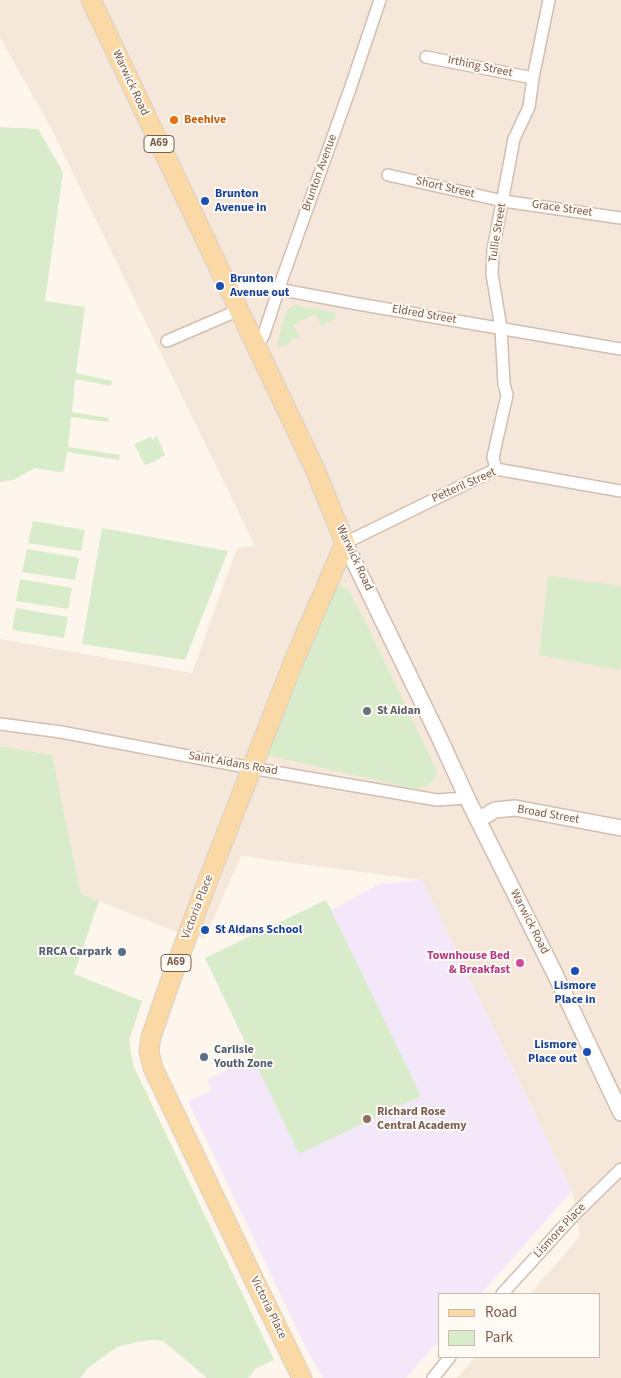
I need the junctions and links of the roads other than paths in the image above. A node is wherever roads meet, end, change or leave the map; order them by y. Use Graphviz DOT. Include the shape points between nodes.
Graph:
graph roads {
  1 [pos="91,0"];
  2 [pos="380,0"];
  3 [pos="549,0"];
  4 [pos="426,57"];
  5 [pos="533,78"];
  6 [pos="388,174"];
  7 [pos="503,201"];
  8 [pos="621,218"];
  9 [pos="229,288"];
  10 [pos="279,288"];
  11 [pos="240,310"];
  12 [pos="501,328"];
  13 [pos="166,341"];
  14 [pos="255,342"];
  15 [pos="621,350"];
  16 [pos="496,469"];
  17 [pos="621,491"];
  18 [pos="346,543"];
  19 [pos="0,724"];
  20 [pos="251,768"];
  21 [pos="467,798"];
  22 [pos="478,820"];
  23 [pos="621,828"];
  24 [pos="616,1090"];
  25 [pos="621,1113"];
  26 [pos="621,1169"];
  27 [pos="503,1293"];
  28 [pos="449,1358"];
  29 [pos="302,1378"];
  30 [pos="433,1378"];
  1 -- 9 [label="main road, Warwick Road / A69"];
  2 -- 10 [label="street, Brunton Avenue"];
  3 -- 5 [label="street, Tullie Street"];
  4 -- 5 [label="street, Irthing Street"];
  5 -- 7 [label="street, Tullie Street" via="529,107 514,139"];
  6 -- 7 [label="street, Short Street"];
  7 -- 8 [label="street, Grace Street"];
  7 -- 12 [label="street, Tullie Street" via="492,268"];
  9 -- 10 [label="street, Eldred Street" via="239,282"];
  9 -- 11 [label="main road, Warwick Road / A69"];
  10 -- 12 [label="street, Eldred Street"];
  10 -- 14 [label="street, Brunton Avenue" via="264,334"];
  11 -- 13 [label="street"];
  11 -- 14 [label="main road, Warwick Road / A69"];
  12 -- 15 [label="street, Eldred Street"];
  12 -- 16 [label="street, Tullie Street" via="507,395 494,457"];
  14 -- 18 [label="main road, Warwick Road / A69"];
  16 -- 17 [label="street, Petteril Street"];
  16 -- 18 [label="street, Petteril Street"];
  18 -- 20 [label="main road, Victoria Place / A69"];
  18 -- 21 [label="street, Warwick Road"];
  19 -- 20 [label="street, Saint Aidans Road" via="62,732"];
  20 -- 21 [label="street, Saint Aidans Road" via="437,800"];
  20 -- 29 [label="main road, Victoria Place / A69" via="170,982 149,1051 153,1068"];
  21 -- 22 [label="street, Warwick Road"];
  22 -- 23 [label="street, Broad Street" via="495,810 515,808"];
  22 -- 24 [label="street, Warwick Road"];
  24 -- 25 [label="street, Warwick Road"];
  26 -- 27 [label="street, Lismore Place"];
  28 -- 30 [label="street"];
}
